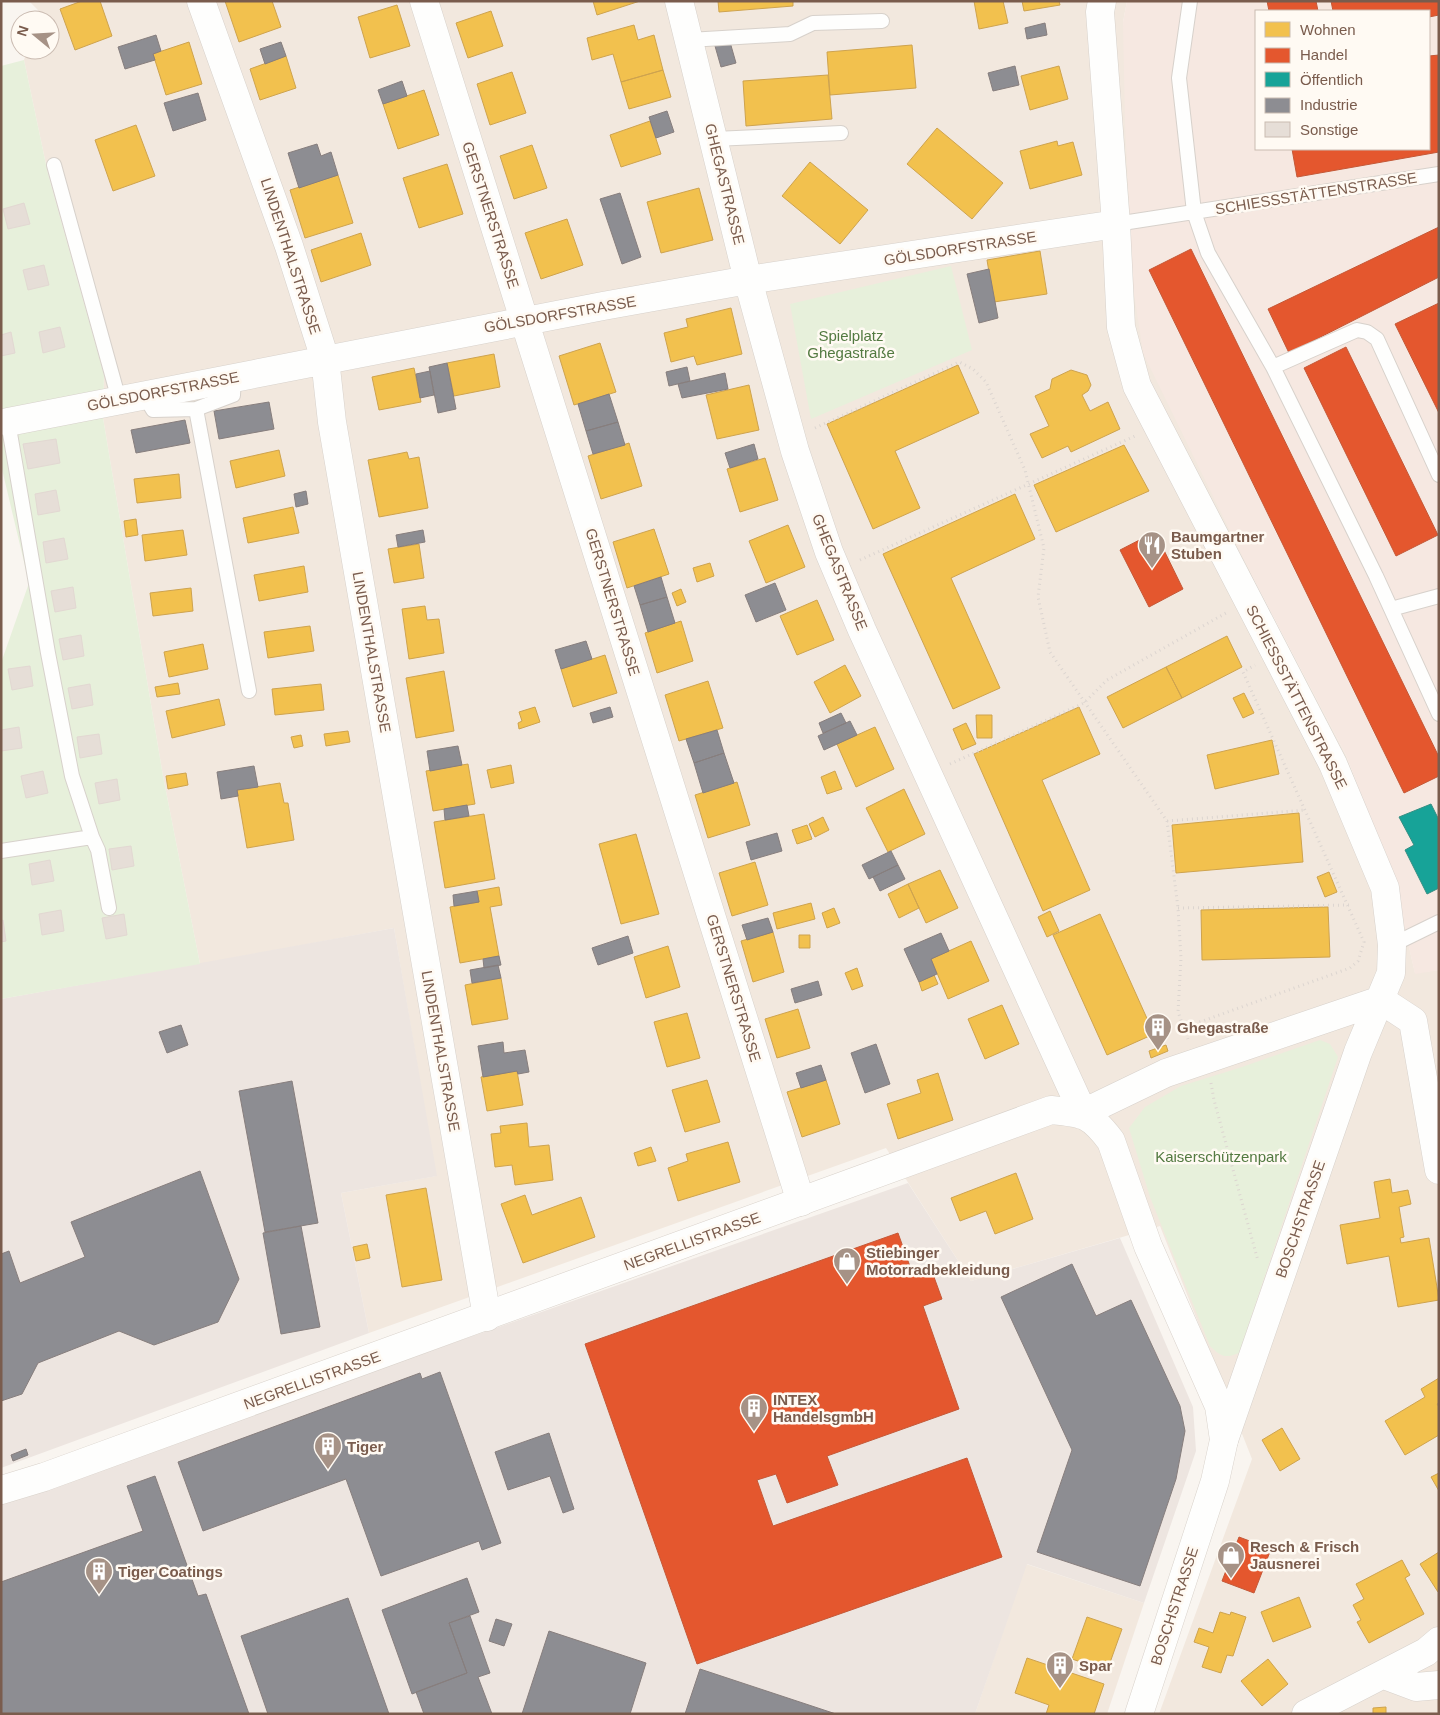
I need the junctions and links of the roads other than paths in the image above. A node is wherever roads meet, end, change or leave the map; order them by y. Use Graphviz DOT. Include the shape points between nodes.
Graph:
graph roads {
  1 [pos="201,1"];
  2 [pos="424,1"];
  3 [pos="679,1"];
  4 [pos="1190,1"];
  5 [pos="1098,5"];
  6 [pos="882,20"];
  7 [pos="689,40"];
  8 [pos="841,133"];
  9 [pos="714,139"];
  10 [pos="54,165"];
  11 [pos="1439,174"];
  12 [pos="1194,212"];
  13 [pos="1116,224"];
  14 [pos="748,280"];
  15 [pos="525,320"];
  16 [pos="325,359"];
  17 [pos="1273,367"];
  18 [pos="234,377"];
  19 [pos="131,397"];
  20 [pos="196,409"];
  21 [pos="5,419"];
  22 [pos="1439,475"];
  23 [pos="1439,596"];
  24 [pos="1391,609"];
  25 [pos="249,691"];
  26 [pos="1439,714"];
  27 [pos="92,837"];
  28 [pos="1,850"];
  29 [pos="109,908"];
  30 [pos="1439,922"];
  31 [pos="1392,945"];
  32 [pos="1381,1000"];
  33 [pos="1083,1113"];
  34 [pos="1439,1170"];
  35 [pos="802,1202"];
  36 [pos="487,1317"];
  37 [pos="1224,1440"];
  38 [pos="1,1490"];
  39 [pos="1439,1641"];
  40 [pos="1384,1675"];
  41 [pos="1439,1685"];
  42 [pos="1139,1714"];
  43 [pos="1306,1714"];
  1 -- 16 [label="street, LINDENTHALSTRASSE" via="289,246"];
  2 -- 15 [label="street, GERSTNERSTRASSE"];
  3 -- 7 [label="street, GHEGASTRASSE"];
  4 -- 12 [label="lane, SCHIESSSTÄTTENSTRASSE" via="1179,78"];
  5 -- 13 [label="street, SCHIESSSTÄTTENSTRASSE"];
  6 -- 7 [label="lane" via="813,23 790,34"];
  7 -- 9 [label="street, GHEGASTRASSE"];
  8 -- 9 [label="lane"];
  9 -- 14 [label="street, GHEGASTRASSE"];
  10 -- 19 [label="lane"];
  11 -- 12 [label="lane, SCHIESSSTÄTTENSTRASSE"];
  12 -- 13 [label="lane, SCHIESSSTÄTTENSTRASSE"];
  12 -- 17 [label="lane" via="1208,253"];
  13 -- 14 [label="street, GÖLSDORFSTRASSE"];
  13 -- 31 [label="street, SCHIESSSTÄTTENSTRASSE" via="1121,327 1137,386 1333,764 1385,888"];
  14 -- 15 [label="street, GÖLSDORFSTRASSE"];
  14 -- 33 [label="street, GHEGASTRASSE" via="791,438 837,571"];
  15 -- 16 [label="street, GÖLSDORFSTRASSE"];
  15 -- 35 [label="street, GERSTNERSTRASSE"];
  16 -- 18 [label="street, GÖLSDORFSTRASSE"];
  16 -- 36 [label="street, LINDENTHALSTRASSE" via="332,422"];
  17 -- 22 [label="lane" via="1357,330 1367,332 1377,339"];
  17 -- 24 [label="lane"];
  18 -- 19 [label="street, GÖLSDORFSTRASSE"];
  18 -- 20 [label="lane" via="233,396"];
  19 -- 20 [label="lane" via="153,410"];
  19 -- 21 [label="street, GÖLSDORFSTRASSE"];
  20 -- 25 [label="lane"];
  21 -- 27 [label="lane" via="72,776"];
  23 -- 24 [label="lane"];
  24 -- 26 [label="lane"];
  27 -- 28 [label="lane"];
  27 -- 29 [label="lane" via="98,850"];
  30 -- 31 [label="lane"];
  31 -- 32 [label="street, SCHIESSSTÄTTENSTRASSE" via="1391,973"];
  32 -- 33 [label="street" via="1166,1073"];
  32 -- 34 [label="street" via="1413,1022"];
  32 -- 37 [label="street, BOSCHSTRASSE" via="1358,1052"];
  33 -- 35 [label="street, NEGRELLISTRASSE" via="1051,1110"];
  33 -- 37 [label="street, BOSCHSTRASSE" via="1100,1126 1111,1141 1148,1246 1219,1406"];
  35 -- 36 [label="street, NEGRELLISTRASSE"];
  36 -- 38 [label="street, NEGRELLISTRASSE"];
  37 -- 42 [label="street, BOSCHSTRASSE" via="1215,1481"];
  39 -- 40 [label="street" via="1426,1652"];
  40 -- 41 [label="street" via="1416,1687"];
  40 -- 43 [label="street"];
}
